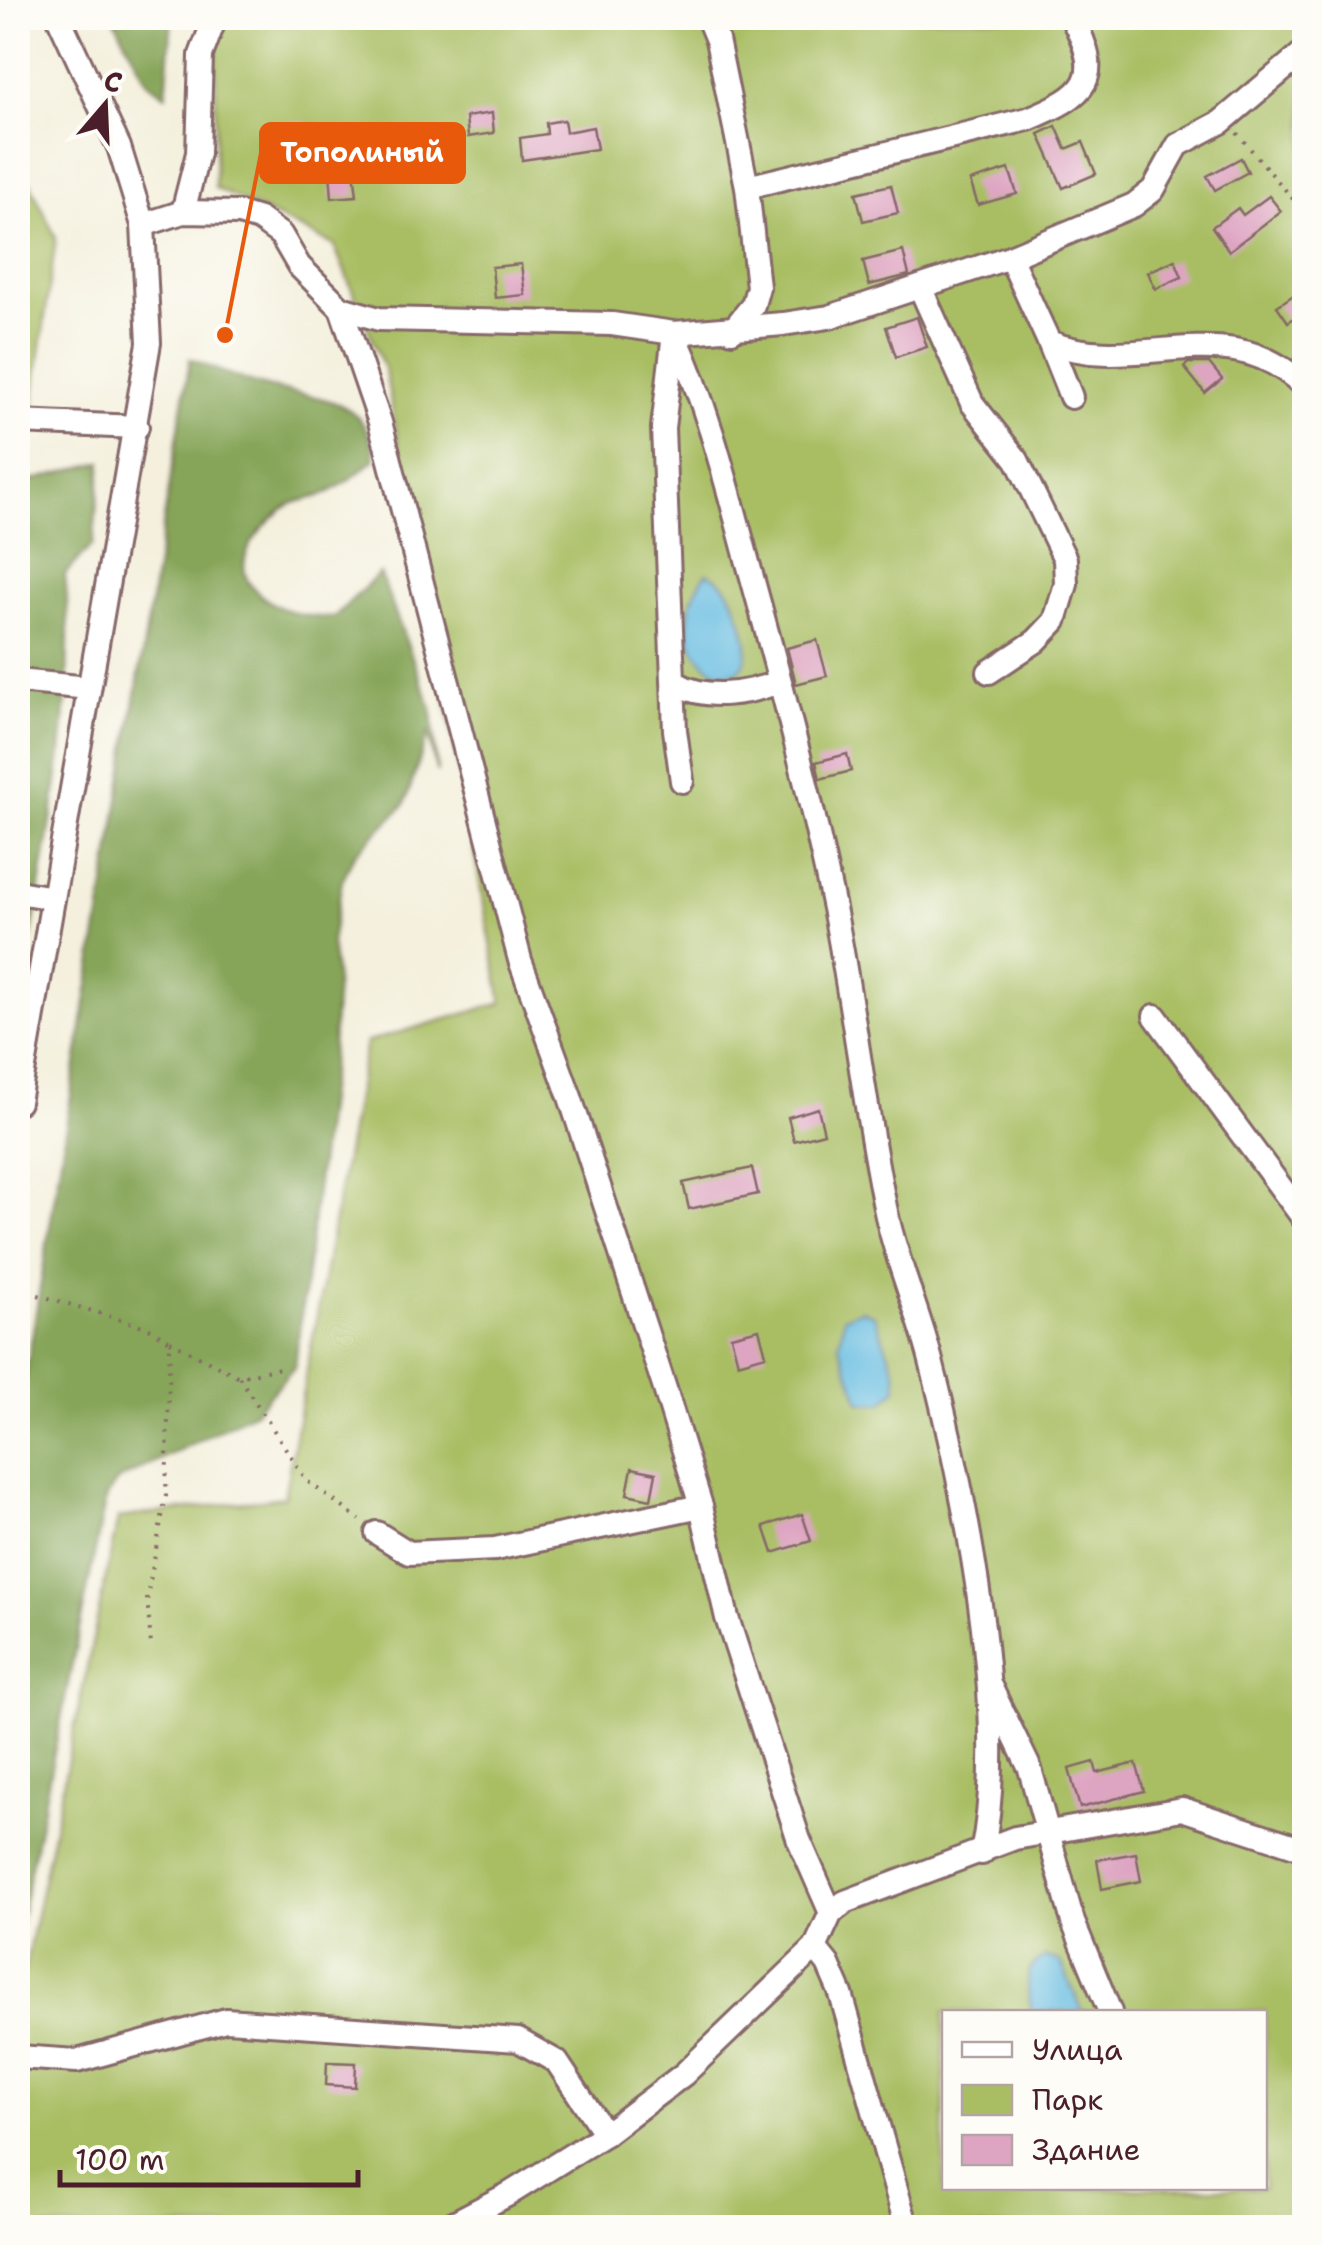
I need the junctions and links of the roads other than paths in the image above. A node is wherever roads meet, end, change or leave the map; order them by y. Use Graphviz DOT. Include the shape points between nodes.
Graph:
graph roads {
  1 [pos="59,18"];
  2 [pos="214,18"];
  3 [pos="708,18"];
  4 [pos="1072,18"];
  5 [pos="1304,52"];
  6 [pos="747,187"];
  7 [pos="183,212"];
  8 [pos="143,225"];
  9 [pos="1010,257"];
  10 [pos="758,286"];
  11 [pos="920,287"];
  12 [pos="341,308"];
  13 [pos="783,324"];
  14 [pos="732,330"];
  15 [pos="674,332"];
  16 [pos="1048,342"];
  17 [pos="1304,386"];
  18 [pos="1071,397"];
  19 [pos="18,422"];
  20 [pos="138,427"];
  21 [pos="988,672"];
  22 [pos="18,682"];
  23 [pos="779,682"];
  24 [pos="676,683"];
  25 [pos="89,688"];
  26 [pos="682,781"];
  27 [pos="18,892"];
  28 [pos="53,898"];
  29 [pos="1155,1016"];
  30 [pos="24,1028"];
  31 [pos="18,1102"];
  32 [pos="1304,1219"];
  33 [pos="701,1506"];
  34 [pos="378,1532"];
  35 [pos="986,1675"];
  36 [pos="1050,1834"];
  37 [pos="1304,1849"];
  38 [pos="982,1852"];
  39 [pos="832,1913"];
  40 [pos="815,1948"];
  41 [pos="1109,2010"];
  42 [pos="18,2057"];
  43 [pos="605,2134"];
  44 [pos="444,2228"];
  45 [pos="908,2228"];
  1 -- 8 [label="street" via="118,147"];
  2 -- 7 [label="street" via="201,54 198,153"];
  3 -- 6 [label="street"];
  4 -- 6 [label="street" via="1090,64 1079,95 1069,102 1028,119"];
  5 -- 9 [label="street" via="1221,122 1178,145 1153,190 1134,205"];
  6 -- 10 [label="street"];
  7 -- 8 [label="street"];
  7 -- 12 [label="street" via="259,219"];
  8 -- 20 [label="street" via="149,343"];
  9 -- 11 [label="street"];
  9 -- 16 [label="street"];
  10 -- 13 [label="street"];
  10 -- 14 [label="street" via="753,305"];
  11 -- 13 [label="street" via="829,317"];
  11 -- 21 [label="street" via="972,404 1017,460 1065,560 1066,584 1054,621"];
  12 -- 15 [label="street" via="413,322 596,323"];
  12 -- 33 [label="street" via="380,422 520,960"];
  13 -- 14 [label="street"];
  14 -- 15 [label="street"];
  15 -- 23 [label="street" via="715,440"];
  15 -- 24 [label="street" via="663,428"];
  16 -- 17 [label="street" via="1118,354 1235,347"];
  16 -- 18 [label="street"];
  19 -- 20 [label="street"];
  20 -- 25 [label="street"];
  22 -- 25 [label="street"];
  23 -- 24 [label="street" via="720,694"];
  23 -- 35 [label="street" via="834,912 885,1210 930,1356 968,1530"];
  24 -- 26 [label="street"];
  25 -- 28 [label="street"];
  27 -- 28 [label="street"];
  28 -- 30 [label="street"];
  29 -- 32 [label="street"];
  30 -- 31 [label="street"];
  33 -- 34 [label="street" via="495,1548 409,1553"];
  33 -- 39 [label="street" via="727,1618 799,1840"];
  35 -- 36 [label="street" via="1030,1769"];
  35 -- 38 [label="street" via="990,1816"];
  36 -- 37 [label="street" via="1182,1809"];
  36 -- 38 [label="street" via="1015,1838"];
  36 -- 41 [label="street" via="1073,1922"];
  38 -- 39 [label="street" via="865,1891"];
  39 -- 40 [label="street"];
  40 -- 43 [label="street" via="684,2074"];
  40 -- 45 [label="street" via="841,1994"];
  42 -- 43 [label="street" via="77,2061 226,2020 518,2040 558,2062"];
  43 -- 44 [label="street"];
}
